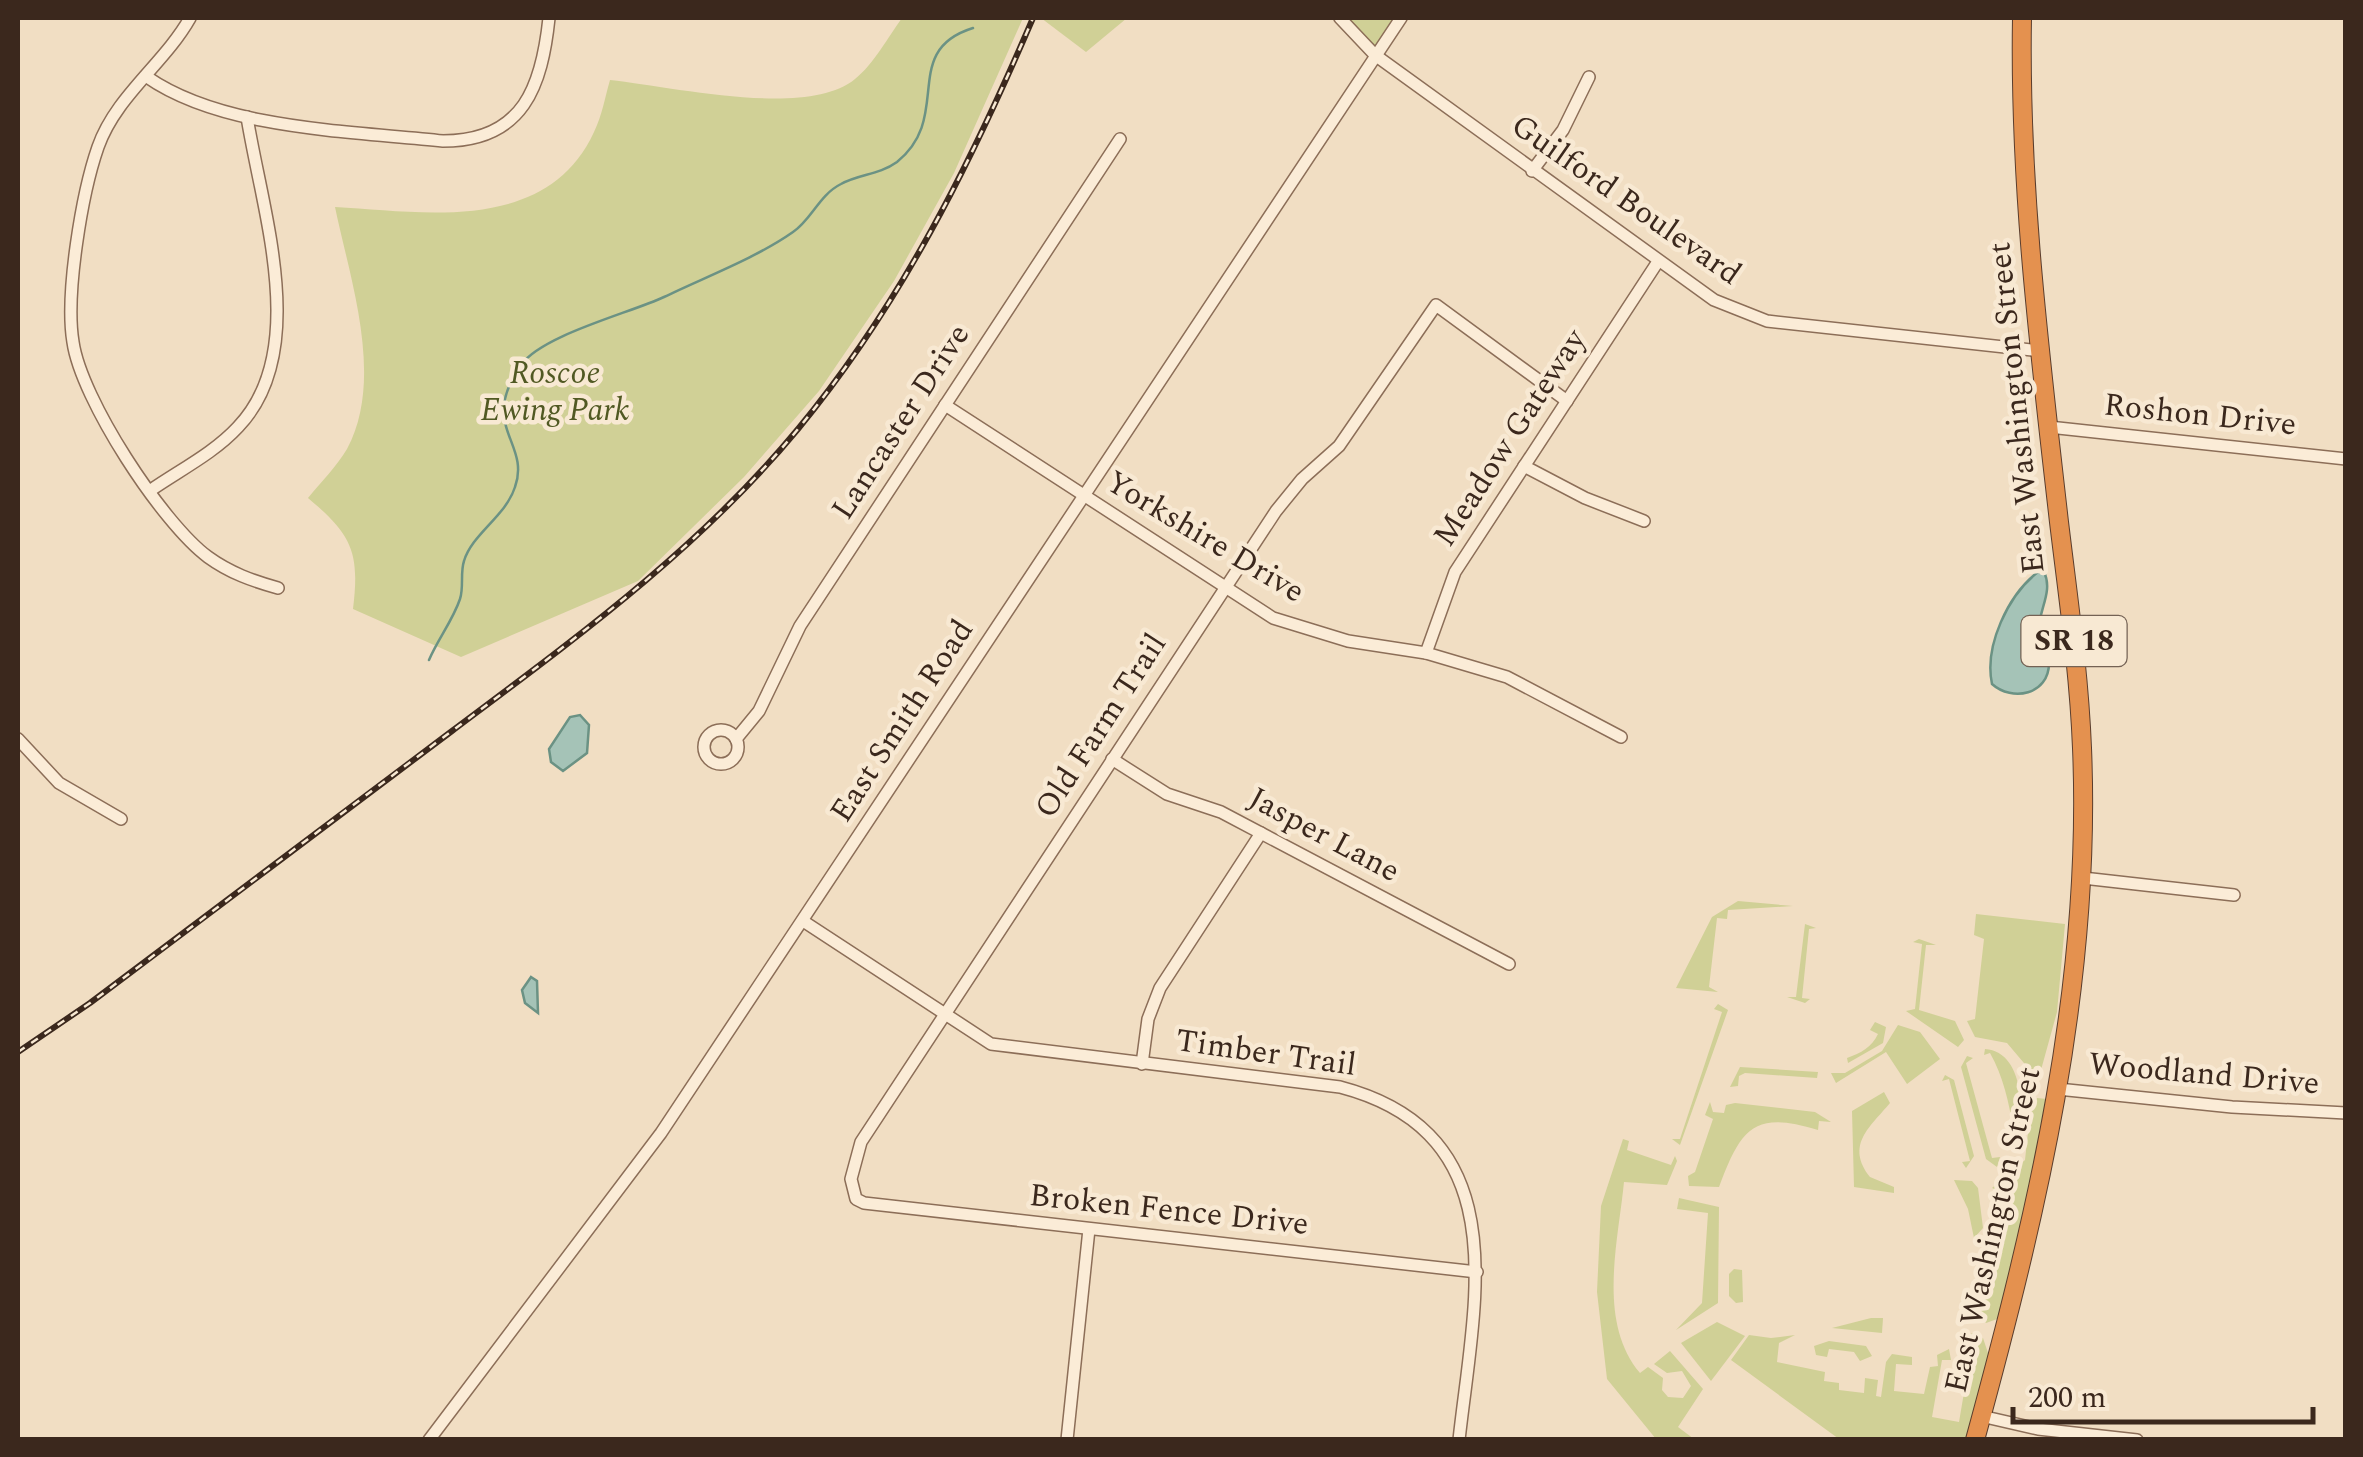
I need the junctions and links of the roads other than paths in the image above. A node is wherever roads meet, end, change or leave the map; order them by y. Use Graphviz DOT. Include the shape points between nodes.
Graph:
graph roads {
  1 [pos="190,18"];
  2 [pos="550,18"];
  3 [pos="1340,18"];
  4 [pos="1400,18"];
  5 [pos="2022,18"];
  6 [pos="1375,55"];
  7 [pos="1589,77"];
  8 [pos="147,78"];
  9 [pos="247,117"];
  10 [pos="1120,139"];
  11 [pos="1532,171"];
  12 [pos="1657,263"];
  13 [pos="2041,351"];
  14 [pos="1566,401"];
  15 [pos="945,405"];
  16 [pos="2049,427"];
  17 [pos="2346,459"];
  18 [pos="1524,466"];
  19 [pos="151,490"];
  20 [pos="1083,496"];
  21 [pos="1644,521"];
  22 [pos="278,588"];
  23 [pos="1225,588"];
  24 [pos="1426,652"];
  25 [pos="1621,737"];
  26 [pos="736,739"];
  27 [pos="18,740"];
  28 [pos="1112,760"];
  29 [pos="122,818"];
  30 [pos="1261,833"];
  31 [pos="2083,878"];
  32 [pos="2234,895"];
  33 [pos="803,921"];
  34 [pos="1508,964"];
  35 [pos="944,1016"];
  36 [pos="1142,1064"];
  37 [pos="2058,1089"];
  38 [pos="2346,1113"];
  39 [pos="856,1199"];
  40 [pos="1090,1228"];
  41 [pos="1477,1272"];
  42 [pos="1981,1416"];
  43 [pos="428,1440"];
  44 [pos="1067,1440"];
  45 [pos="1459,1440"];
  46 [pos="1975,1440"];
  47 [pos="2137,1440"];
  1 -- 8 [label="street"];
  2 -- 9 [label="street" via="532,94 512,118 485,134 443,141"];
  3 -- 6 [label="street, Guilford Boulevard"];
  4 -- 6 [label="street, East Smith Road"];
  5 -- 13 [label="highway, East Washington Street / SR 18" via="2023,159"];
  6 -- 11 [label="street, Guilford Boulevard"];
  6 -- 20 [label="street, East Smith Road"];
  7 -- 11 [label="street" via="1564,130"];
  8 -- 9 [label="street" via="203,108"];
  8 -- 19 [label="street" via="118,109 99,144 70,314 84,384"];
  9 -- 19 [label="street" via="278,305 274,362 238,428"];
  10 -- 15 [label="street, Lancaster Drive"];
  11 -- 12 [label="street, Guilford Boulevard"];
  12 -- 13 [label="street, Guilford Boulevard" via="1714,300 1767,320"];
  12 -- 14 [label="street, Meadow Gateway"];
  13 -- 16 [label="highway, East Washington Street / SR 18"];
  14 -- 18 [label="street, Meadow Gateway"];
  14 -- 23 [label="street, Old Farm Trail" via="1436,305 1339,446 1302,479"];
  15 -- 20 [label="street, Yorkshire Drive"];
  15 -- 26 [label="street, Lancaster Drive" via="800,626 759,711"];
  16 -- 17 [label="street, Roshon Drive"];
  16 -- 31 [label="highway, East Washington Street / SR 18" via="2077,665"];
  18 -- 21 [label="street"];
  18 -- 24 [label="street, Meadow Gateway" via="1455,572"];
  19 -- 22 [label="street" via="207,556"];
  20 -- 23 [label="street, Yorkshire Drive"];
  20 -- 33 [label="street, East Smith Road"];
  23 -- 24 [label="street, Yorkshire Drive" via="1273,618 1348,641"];
  23 -- 28 [label="street, Old Farm Trail"];
  24 -- 25 [label="street, Yorkshire Drive" via="1507,677"];
  27 -- 29 [label="street" via="59,782"];
  28 -- 30 [label="street, Jasper Lane" via="1167,794"];
  28 -- 35 [label="street, Old Farm Trail"];
  30 -- 34 [label="street, Jasper Lane"];
  30 -- 36 [label="street" via="1160,988"];
  31 -- 32 [label="street"];
  31 -- 37 [label="highway, East Washington Street / SR 18"];
  33 -- 35 [label="street, Timber Trail"];
  33 -- 43 [label="street, East Smith Road" via="661,1133"];
  35 -- 36 [label="street, Timber Trail" via="1007,1049"];
  35 -- 39 [label="street, Old Farm Trail" via="861,1142 851,1179"];
  36 -- 41 [label="street, Timber Trail" via="1340,1087 1398,1110 1442,1151 1465,1190 1476,1230"];
  37 -- 38 [label="street, Woodland Drive"];
  37 -- 42 [label="highway, East Washington Street / SR 18" via="2026,1251"];
  39 -- 40 [label="street, Broken Fence Drive"];
  40 -- 41 [label="street, Broken Fence Drive"];
  40 -- 44 [label="street"];
  41 -- 45 [label="street, Timber Trail"];
  42 -- 46 [label="highway, East Washington Street / SR 18"];
  42 -- 47 [label="street"];
}
